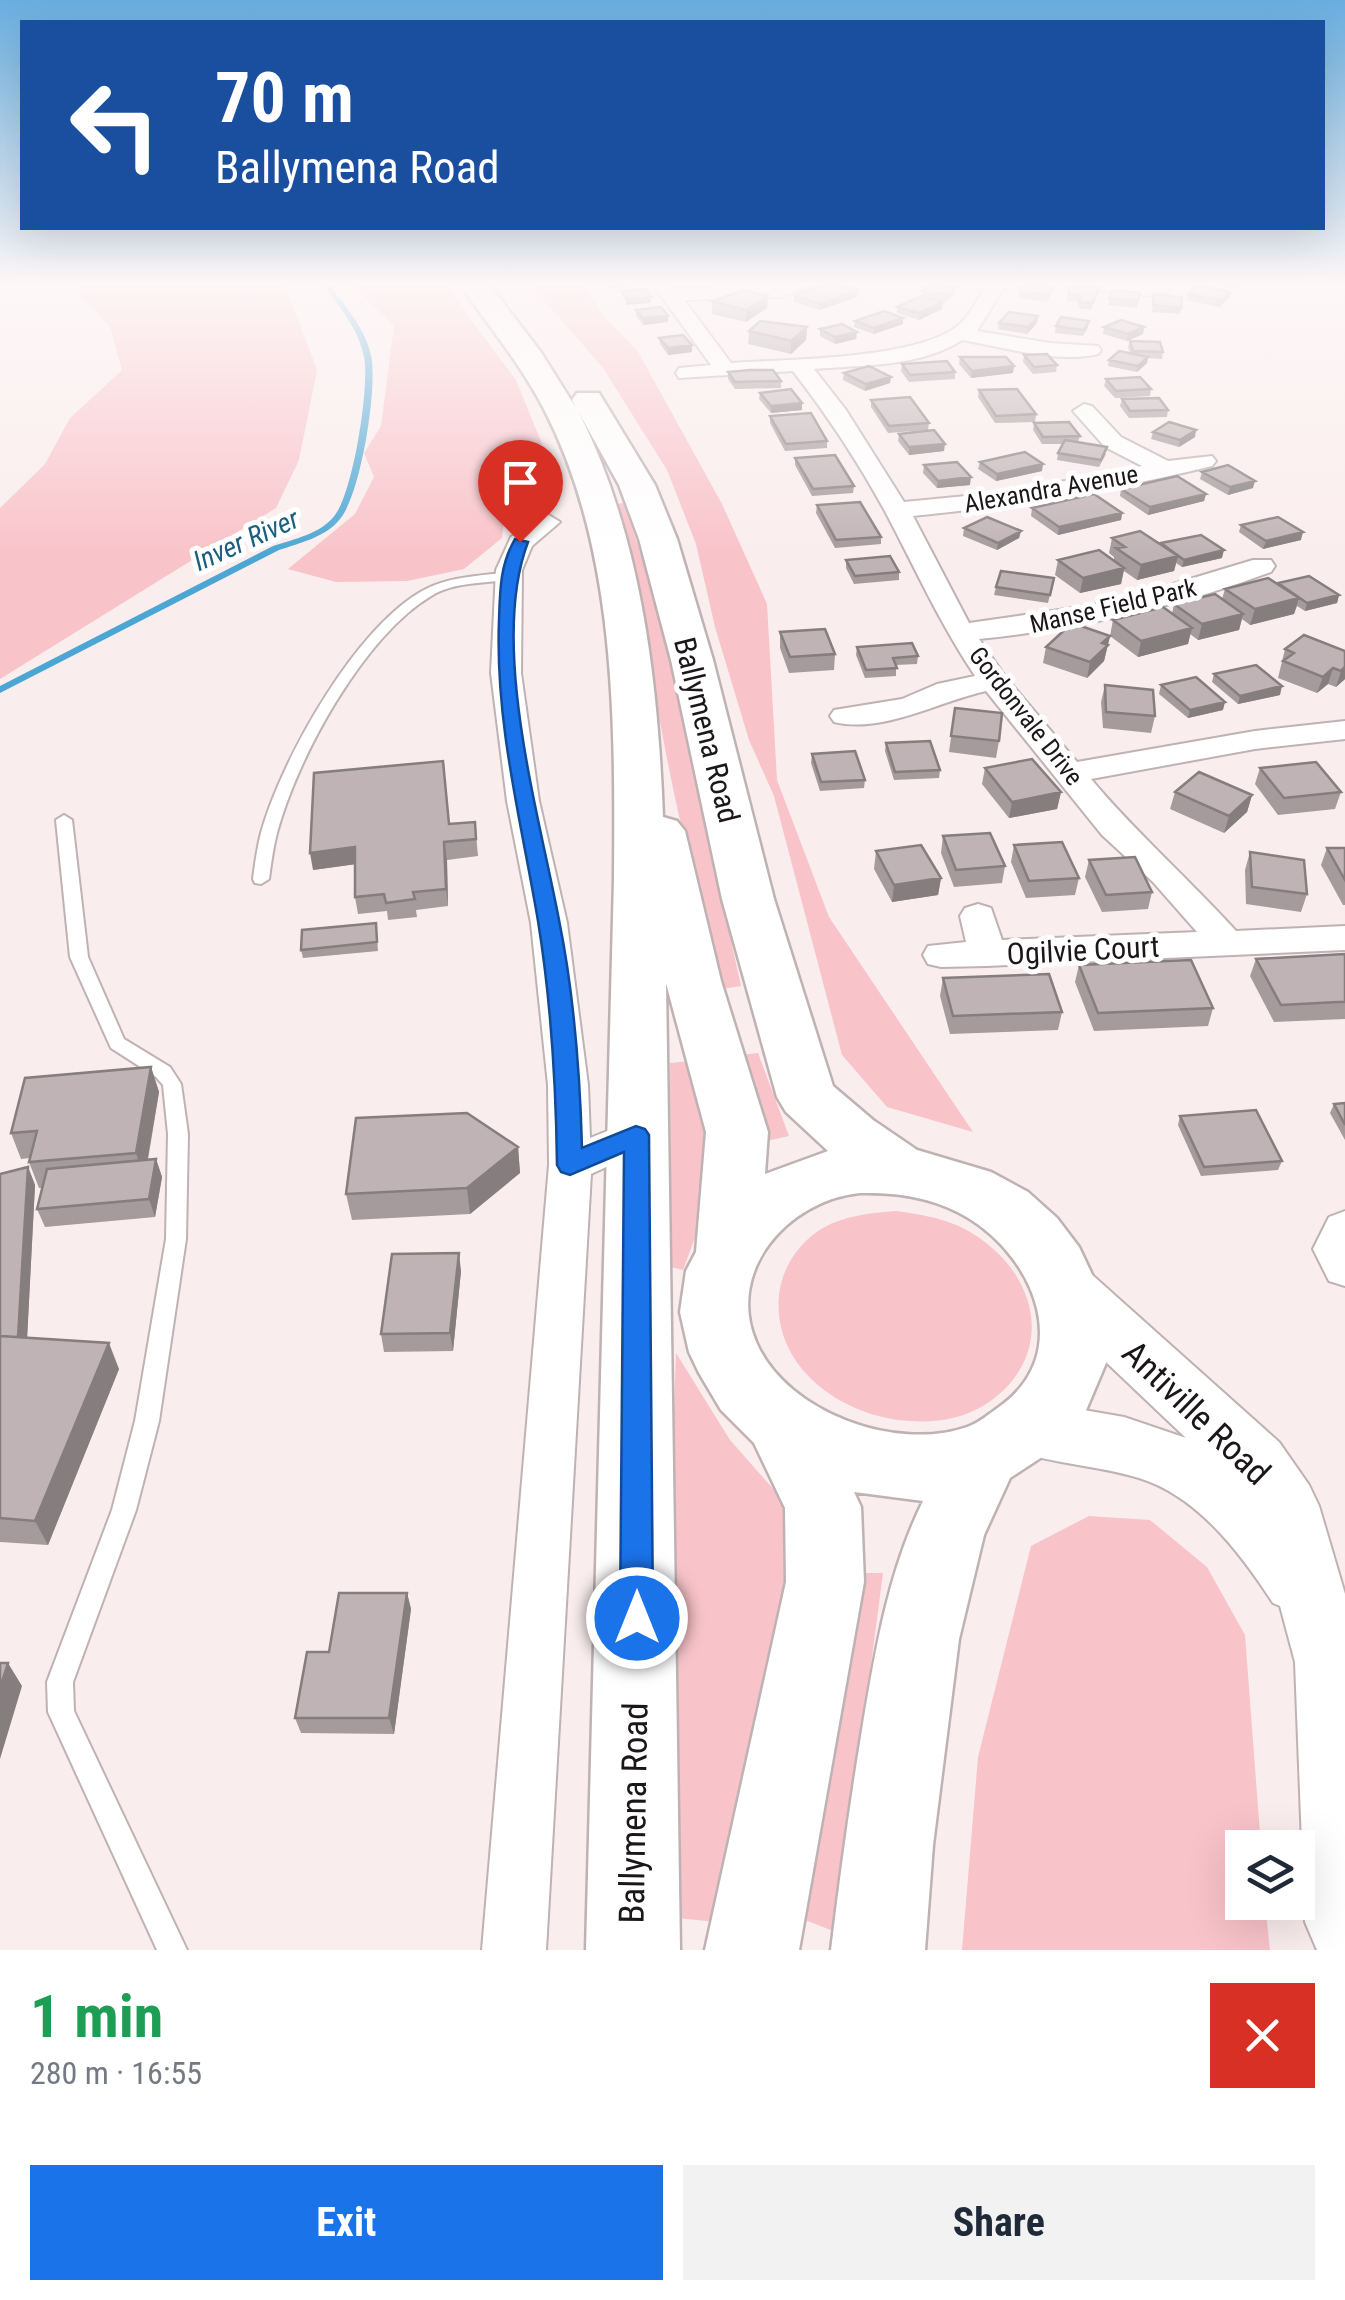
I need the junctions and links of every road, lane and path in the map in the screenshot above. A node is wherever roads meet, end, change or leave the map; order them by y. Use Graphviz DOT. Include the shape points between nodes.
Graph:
graph roads {
  1 [pos="539,374"];
  2 [pos="573,374"];
  3 [pos="807,374"];
  4 [pos="1084,411"];
  5 [pos="1204,462"];
  6 [pos="1166,470"];
  7 [pos="897,510"];
  8 [pos="547,522"];
  9 [pos="1262,566"];
  10 [pos="509,576"];
  11 [pos="960,632"];
  12 [pos="628,645"];
  13 [pos="993,681"];
  14 [pos="837,716"];
  15 [pos="1345,730"];
  16 [pos="1071,773"];
  17 [pos="64,820"];
  18 [pos="261,879"];
  19 [pos="978,916"];
  20 [pos="1345,938"];
  21 [pos="1226,942"];
  22 [pos="987,954"];
  23 [pos="941,955"];
  24 [pos="636,1135"];
  25 [pos="570,1165"];
  26 [pos="900,1170"];
  27 [pos="1345,1229"];
  28 [pos="728,1248"];
  29 [pos="1345,1268"];
  30 [pos="1069,1290"];
  31 [pos="783,1427"];
  32 [pos="1006,1444"];
  33 [pos="1315,1608"];
  34 [pos="1345,1922"];
  35 [pos="172,1950"];
  36 [pos="514,1950"];
  37 [pos="633,1950"];
  38 [pos="752,1950"];
  39 [pos="878,1950"];
  1 -- 12 [label="highway, Ballymena Road" via="576,440 597,497"];
  2 -- 26 [label="highway, Ballymena Road" via="638,484 688,643 748,899 807,1096"];
  3 -- 7 [label="street, Gordonvale Drive"];
  4 -- 6 [label="street" via="1113,442"];
  5 -- 6 [label="street, Alexandra Avenue"];
  6 -- 7 [label="street, Alexandra Avenue" via="998,501"];
  7 -- 11 [label="street, Gordonvale Drive"];
  8 -- 10 [label="street" via="520,542"];
  9 -- 11 [label="street, Manse Field Park" via="1058,623"];
  10 -- 18 [label="lane" via="429,591 362,650 270,829"];
  10 -- 25 [label="street" via="506,673 523,802 549,923"];
  11 -- 13 [label="street, Gordonvale Drive"];
  12 -- 24 [label="highway, Ballymena Road" via="637,807"];
  12 -- 28 [label="highway" via="660,833 737,1132"];
  13 -- 14 [label="street" via="901,709"];
  13 -- 16 [label="street, Gordonvale Drive"];
  15 -- 16 [label="street"];
  16 -- 21 [label="street, Gordonvale Drive" via="1114,828"];
  17 -- 35 [label="lane" via="79,957 117,1043 172,1084 179,1184 148,1421 124,1510 60,1682 60,1712"];
  19 -- 22 [label="street"];
  20 -- 21 [label="street, Ogilvie Court"];
  21 -- 22 [label="street, Ogilvie Court"];
  22 -- 23 [label="street, Ogilvie Court"];
  24 -- 25 [label="street"];
  24 -- 37 [label="highway, Ballymena Road"];
  25 -- 36 [label="street"];
  26 -- 28 [label="highway" via="846,1171 797,1185 756,1211"];
  26 -- 30 [label="highway" via="954,1182 1004,1208 1043,1245"];
  27 -- 29 [label="street" via="1335,1249"];
  28 -- 31 [label="highway" via="714,1292 719,1339 742,1387"];
  30 -- 32 [label="highway" via="1076,1340 1064,1389"];
  30 -- 33 [label="street, Antiville Road" via="1256,1462 1286,1506"];
  31 -- 32 [label="highway" via="829,1452 879,1466 932,1468"];
  31 -- 38 [label="highway" via="823,1506 825,1582"];
  32 -- 33 [label="street, Antiville Road" via="1152,1453 1192,1471 1275,1546"];
  32 -- 39 [label="highway" via="946,1535 918,1639"];
  33 -- 34 [label="street, Antiville Road" via="1330,1662"];
}
